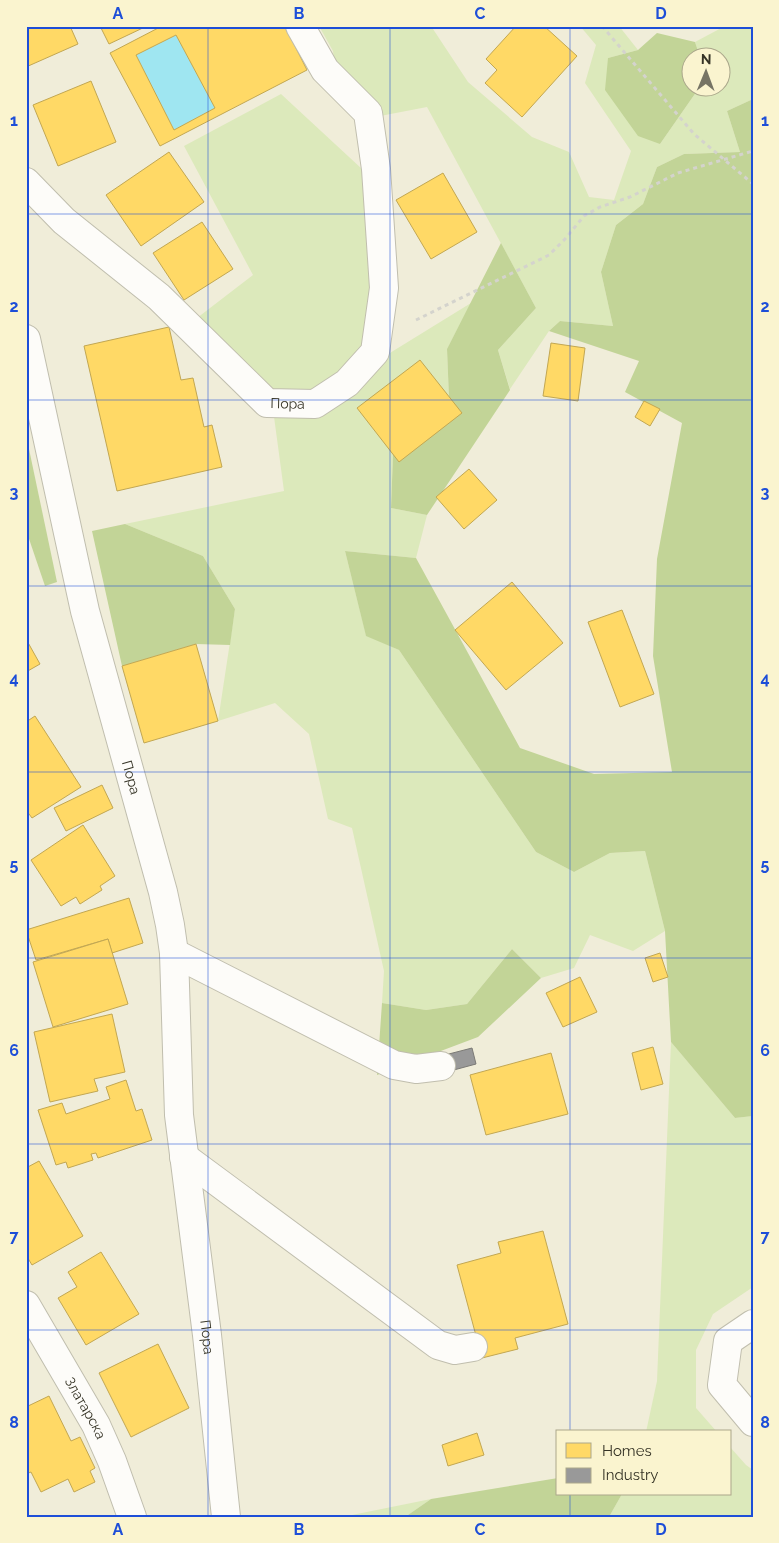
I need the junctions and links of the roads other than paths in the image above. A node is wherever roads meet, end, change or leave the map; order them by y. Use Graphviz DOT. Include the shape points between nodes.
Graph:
graph roads {
  1 [pos="300,26"];
  2 [pos="26,182"];
  3 [pos="26,340"];
  4 [pos="174,953"];
  5 [pos="441,1066"];
  6 [pos="184,1157"];
  7 [pos="26,1305"];
  8 [pos="753,1324"];
  9 [pos="473,1347"];
  10 [pos="753,1422"];
  11 [pos="132,1517"];
  12 [pos="226,1517"];
  1 -- 2 [label="street, Пора" via="325,70 368,113 376,169 384,288 375,352 347,383 315,404 267,403 159,297 64,221"];
  3 -- 4 [label="street, Пора" via="85,611 163,892"];
  4 -- 5 [label="street" via="394,1065 416,1070"];
  4 -- 6 [label="street, Пора" via="177,1079"];
  6 -- 9 [label="street" via="438,1345 455,1350"];
  6 -- 12 [label="street, Пора"];
  7 -- 11 [label="street, Златарска" via="96,1425"];
  8 -- 10 [label="street" via="728,1341 722,1385"];
}
